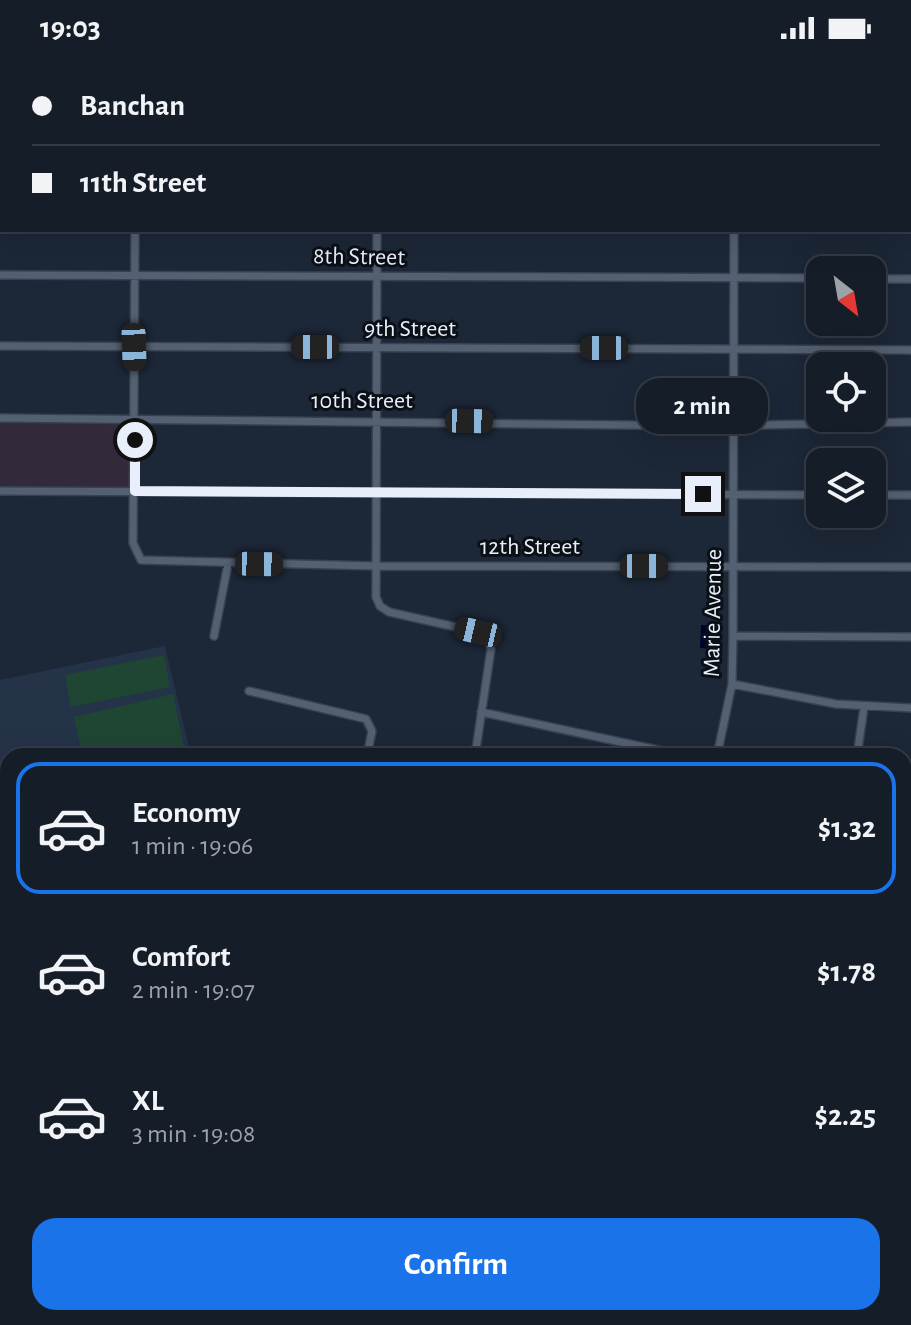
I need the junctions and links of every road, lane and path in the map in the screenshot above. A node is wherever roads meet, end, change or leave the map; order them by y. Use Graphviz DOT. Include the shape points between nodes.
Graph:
graph roads {
  1 [pos="135,232"];
  2 [pos="377,232"];
  3 [pos="734,232"];
  4 [pos="0,275"];
  5 [pos="135,276"];
  6 [pos="377,276"];
  7 [pos="734,278"];
  8 [pos="806,278"];
  9 [pos="886,279"];
  10 [pos="911,279"];
  11 [pos="0,346"];
  12 [pos="134,347"];
  13 [pos="376,348"];
  14 [pos="734,350"];
  15 [pos="911,350"];
  16 [pos="0,418"];
  17 [pos="136,419"];
  18 [pos="377,420"];
  19 [pos="911,422"];
  20 [pos="733,425"];
  21 [pos="0,491"];
  22 [pos="135,491"];
  23 [pos="377,493"];
  24 [pos="733,494"];
  25 [pos="806,495"];
  26 [pos="886,495"];
  27 [pos="911,495"];
  28 [pos="228,564"];
  29 [pos="376,566"];
  30 [pos="733,566"];
  31 [pos="911,567"];
  32 [pos="214,636"];
  33 [pos="733,636"];
  34 [pos="911,637"];
  35 [pos="732,684"];
  36 [pos="249,691"];
  37 [pos="864,707"];
  38 [pos="911,708"];
  39 [pos="481,712"];
  40 [pos="369,748"];
  41 [pos="476,748"];
  42 [pos="649,748"];
  43 [pos="719,748"];
  44 [pos="858,748"];
  1 -- 5 [label="street"];
  2 -- 6 [label="street"];
  3 -- 7 [label="street, Marie Avenue"];
  4 -- 5 [label="street, 8th Street"];
  5 -- 6 [label="street, 8th Street"];
  5 -- 12 [label="street"];
  6 -- 7 [label="street, 8th Street"];
  6 -- 13 [label="street"];
  7 -- 8 [label="street"];
  7 -- 14 [label="street, Marie Avenue"];
  9 -- 10 [label="street"];
  11 -- 12 [label="street, 9th Street"];
  12 -- 13 [label="street, 9th Street"];
  12 -- 17 [label="street"];
  13 -- 14 [label="street, 9th Street"];
  13 -- 18 [label="street"];
  14 -- 15 [label="street"];
  14 -- 20 [label="street, Marie Avenue"];
  16 -- 17 [label="street"];
  17 -- 18 [label="street, 10th Street"];
  17 -- 22 [label="street"];
  18 -- 20 [label="street, 10th Street"];
  18 -- 23 [label="street"];
  19 -- 20 [label="street, 10th Street"];
  20 -- 24 [label="street, Marie Avenue"];
  21 -- 22 [label="street"];
  22 -- 23 [label="street"];
  22 -- 28 [label="street, 12th Street" via="133,547 140,559"];
  23 -- 24 [label="street"];
  23 -- 29 [label="street"];
  24 -- 25 [label="street"];
  24 -- 30 [label="street, Marie Avenue"];
  26 -- 27 [label="street"];
  28 -- 29 [label="street, 12th Street"];
  28 -- 32 [label="street"];
  29 -- 30 [label="street, 12th Street"];
  29 -- 39 [label="street" via="380,606 478,632 490,642"];
  30 -- 31 [label="street, 12th Street"];
  30 -- 33 [label="street, Marie Avenue"];
  33 -- 34 [label="street"];
  33 -- 35 [label="street, Marie Avenue"];
  35 -- 37 [label="street"];
  35 -- 43 [label="street, Marie Avenue"];
  36 -- 40 [label="street" via="366,719 372,731"];
  37 -- 38 [label="street"];
  37 -- 44 [label="street"];
  39 -- 41 [label="street"];
  39 -- 42 [label="street"];
}
